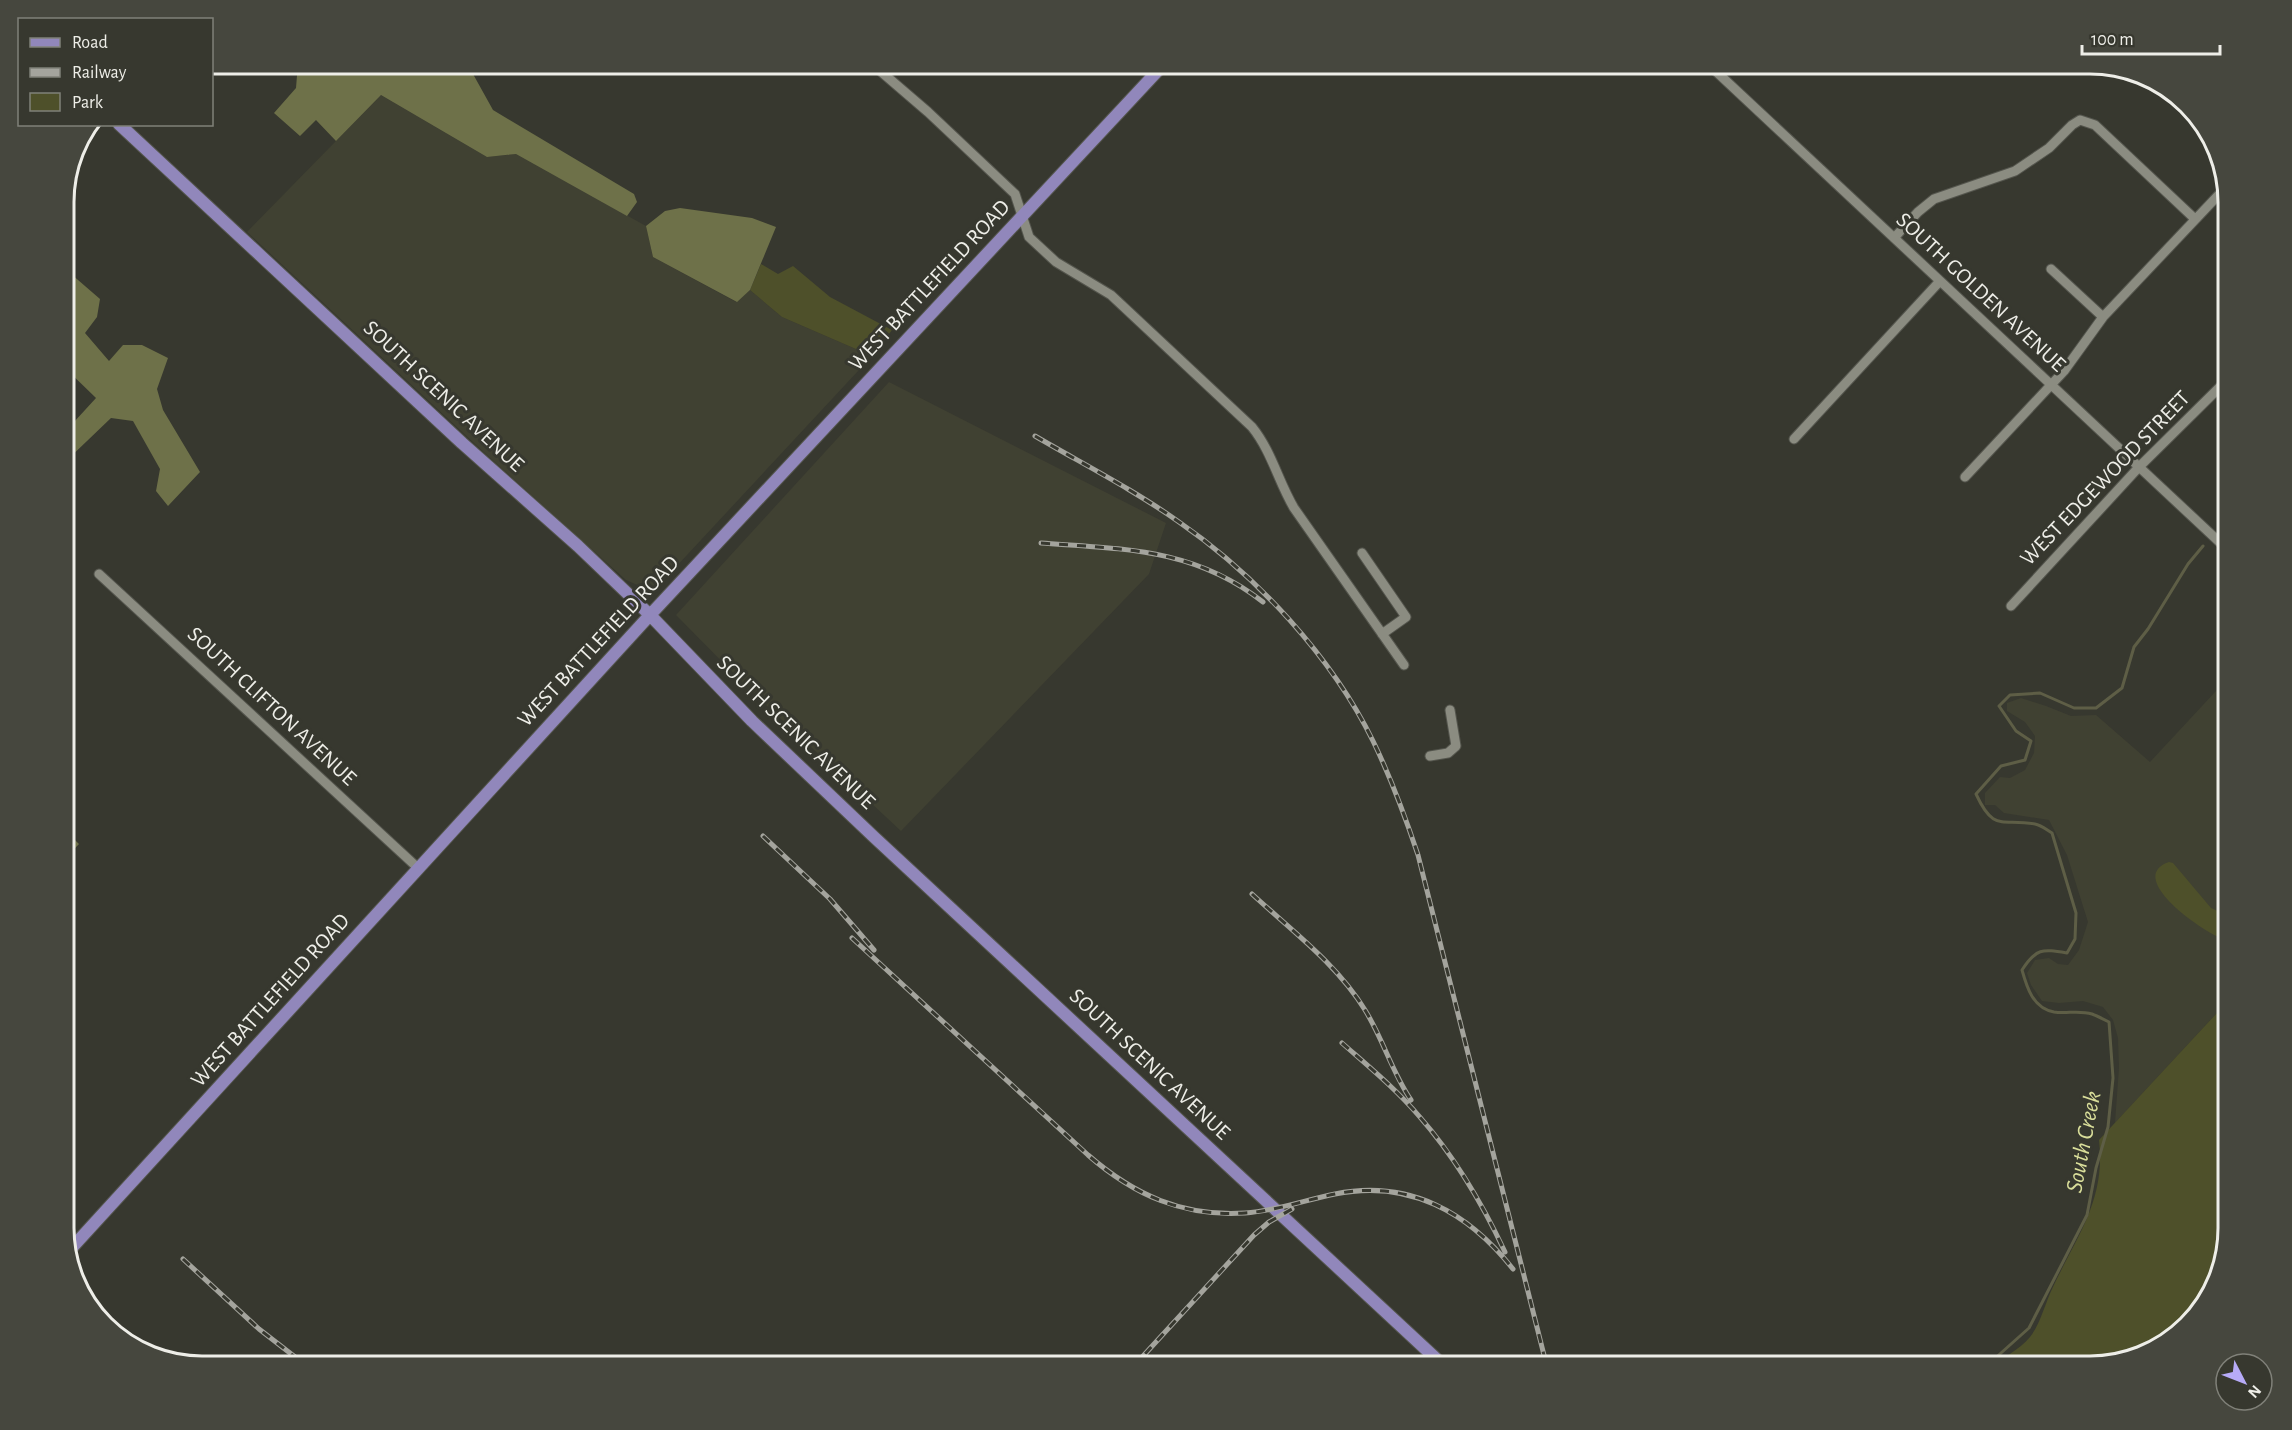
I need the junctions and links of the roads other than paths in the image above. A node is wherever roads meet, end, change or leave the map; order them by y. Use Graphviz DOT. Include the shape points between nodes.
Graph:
graph roads {
  1 [pos="884,74"];
  2 [pos="1155,74"];
  3 [pos="1719,74"];
  4 [pos="121,126"];
  5 [pos="2218,195"];
  6 [pos="1022,216"];
  7 [pos="2195,219"];
  8 [pos="1894,238"];
  9 [pos="2051,269"];
  10 [pos="1940,281"];
  11 [pos="2103,316"];
  12 [pos="2051,384"];
  13 [pos="2218,389"];
  14 [pos="1794,439"];
  15 [pos="2139,467"];
  16 [pos="1965,477"];
  17 [pos="2218,540"];
  18 [pos="1362,553"];
  19 [pos="99,574"];
  20 [pos="2011,606"];
  21 [pos="650,615"];
  22 [pos="1382,634"];
  23 [pos="1404,665"];
  24 [pos="1450,710"];
  25 [pos="1430,756"];
  26 [pos="418,868"];
  27 [pos="75,1244"];
  28 [pos="1433,1356"];
  1 -- 6 [label="street" via="1015,194"];
  2 -- 6 [label="main road, WEST BATTLEFIELD ROAD"];
  3 -- 8 [label="street, SOUTH GOLDEN AVENUE"];
  4 -- 21 [label="main road, SOUTH SCENIC AVENUE"];
  5 -- 7 [label="street"];
  6 -- 21 [label="main road, WEST BATTLEFIELD ROAD"];
  6 -- 22 [label="street" via="1029,237 1056,262 1112,294 1252,427 1268,450 1294,508"];
  7 -- 8 [label="street" via="2095,124 2085,120 2076,122 2049,148 2015,171 1934,199"];
  7 -- 11 [label="street"];
  8 -- 10 [label="street, SOUTH GOLDEN AVENUE"];
  9 -- 11 [label="street"];
  10 -- 12 [label="street, SOUTH GOLDEN AVENUE"];
  10 -- 14 [label="street"];
  11 -- 12 [label="street"];
  12 -- 15 [label="street, SOUTH GOLDEN AVENUE"];
  12 -- 16 [label="street"];
  13 -- 15 [label="street, WEST EDGEWOOD STREET"];
  15 -- 17 [label="street, SOUTH GOLDEN AVENUE"];
  15 -- 20 [label="street, WEST EDGEWOOD STREET"];
  18 -- 22 [label="street" via="1407,616"];
  19 -- 26 [label="street, SOUTH CLIFTON AVENUE"];
  21 -- 26 [label="main road, WEST BATTLEFIELD ROAD"];
  21 -- 28 [label="main road, SOUTH SCENIC AVENUE" via="866,829"];
  22 -- 23 [label="street"];
  24 -- 25 [label="street" via="1456,746 1448,753"];
  26 -- 27 [label="main road, WEST BATTLEFIELD ROAD"];
}
